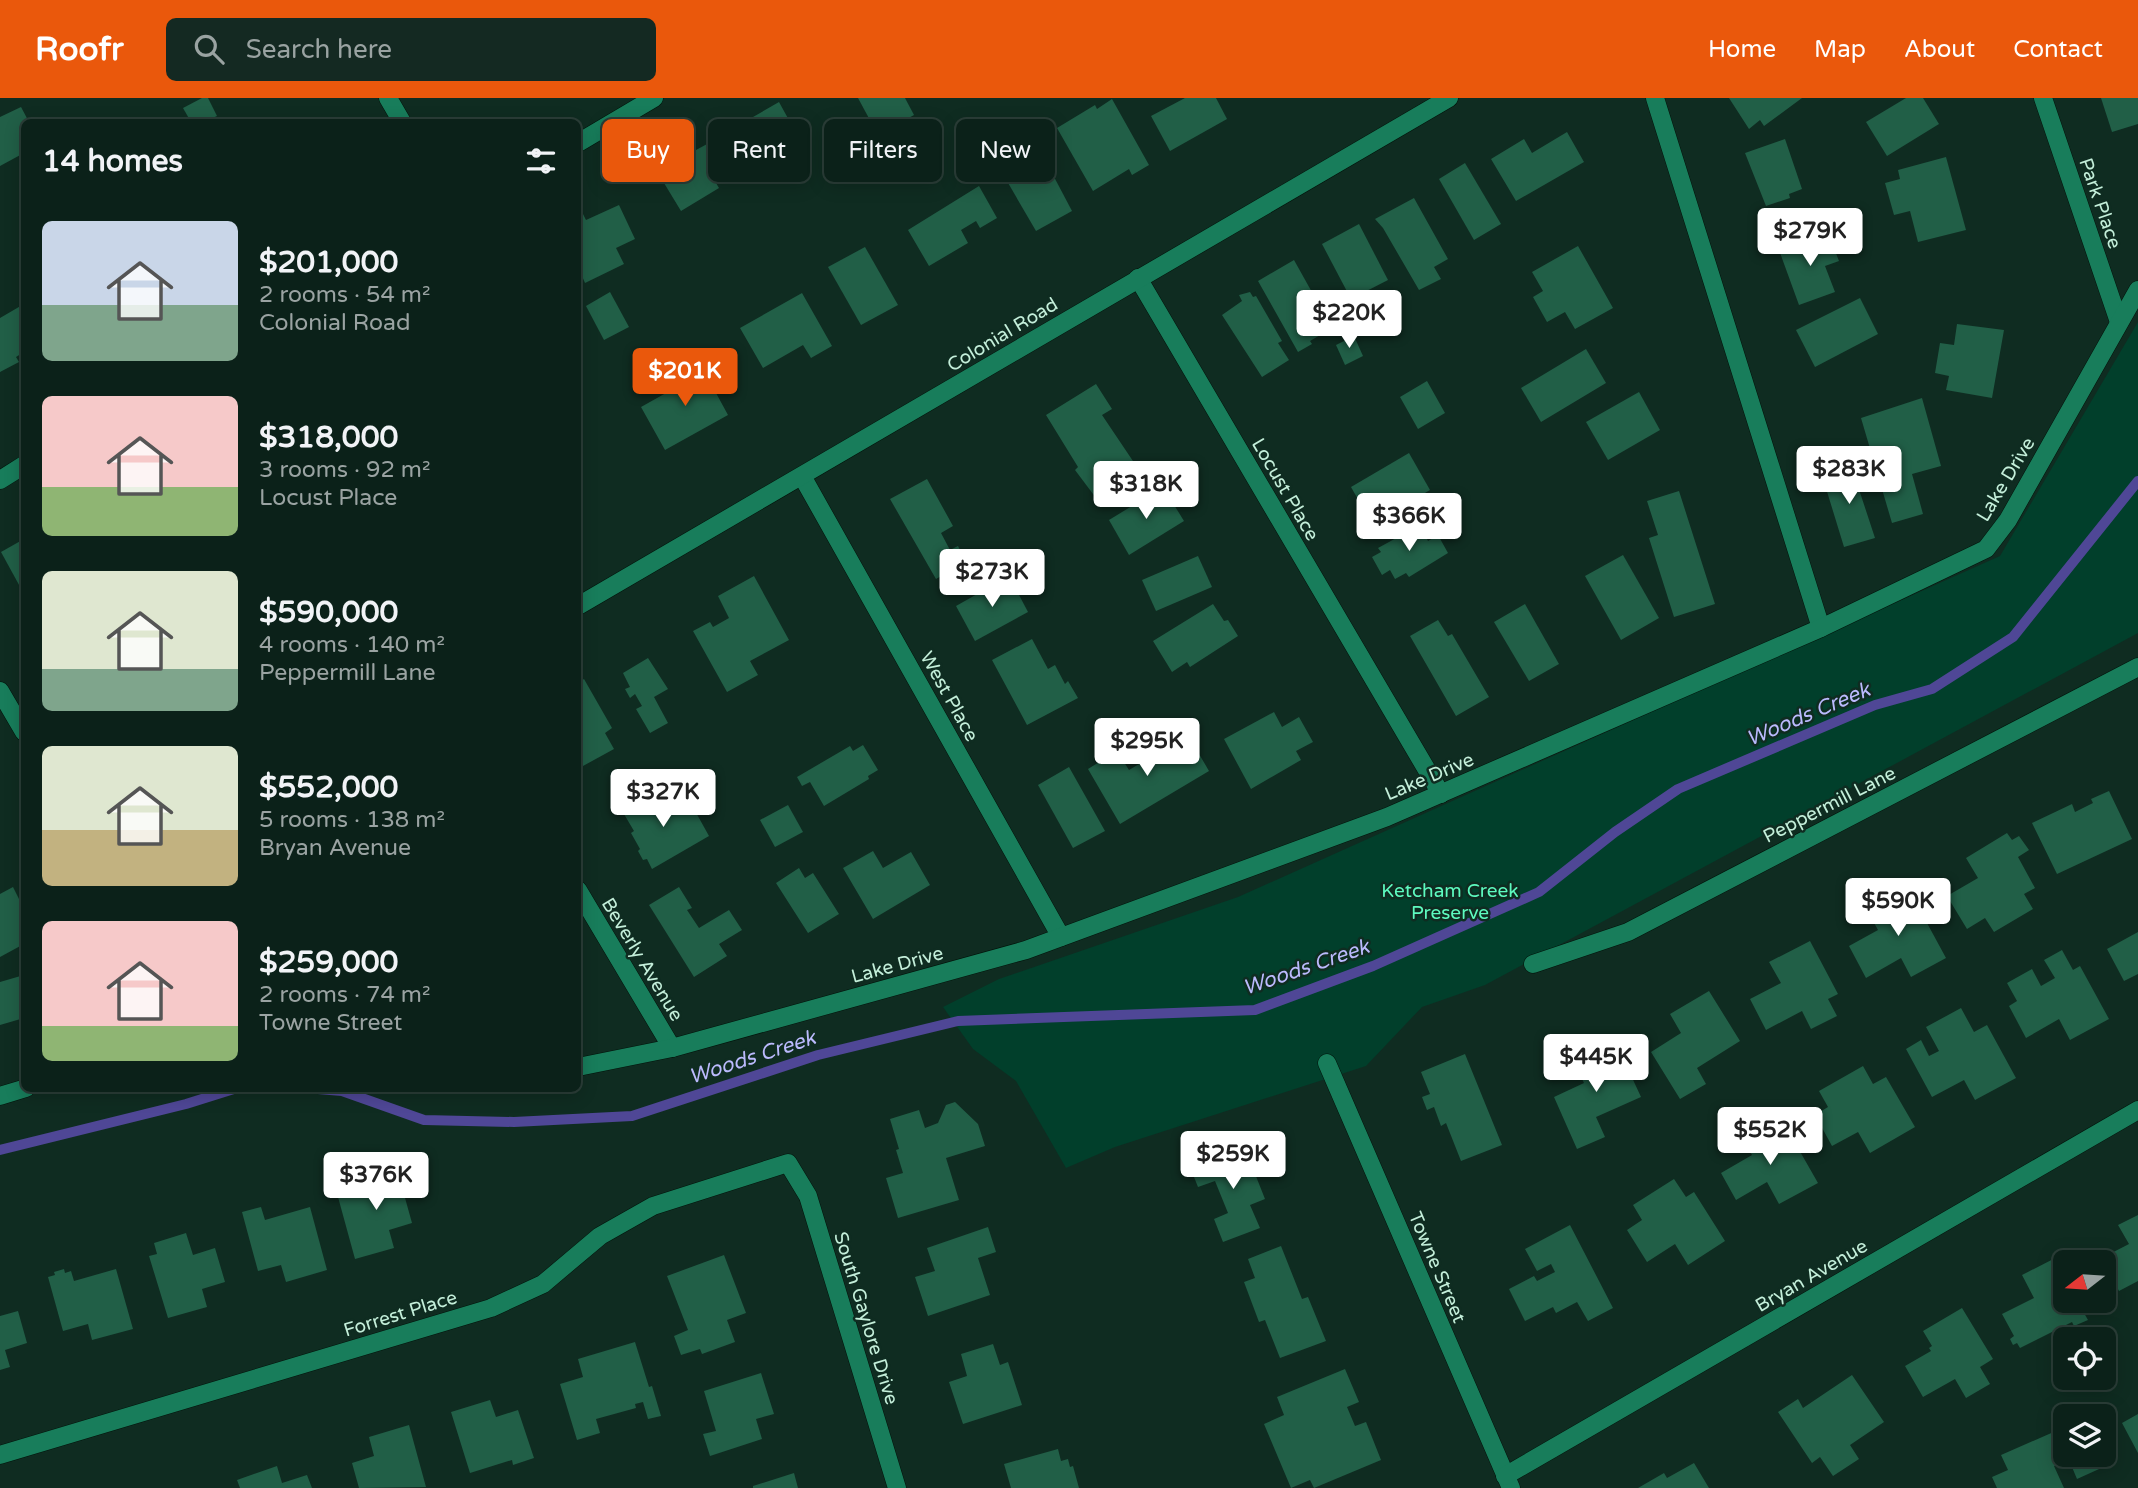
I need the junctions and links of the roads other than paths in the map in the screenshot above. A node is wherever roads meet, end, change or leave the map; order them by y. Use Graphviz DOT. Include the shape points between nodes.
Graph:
graph roads {
  1 [pos="388,98"];
  2 [pos="654,98"];
  3 [pos="1448,98"];
  4 [pos="1656,98"];
  5 [pos="2043,98"];
  6 [pos="400,119"];
  7 [pos="581,141"];
  8 [pos="1138,278"];
  9 [pos="2138,289"];
  10 [pos="2119,322"];
  11 [pos="21,467"];
  12 [pos="802,476"];
  13 [pos="0,480"];
  14 [pos="581,604"];
  15 [pos="1821,628"];
  16 [pos="2138,667"];
  17 [pos="0,691"];
  18 [pos="21,727"];
  19 [pos="1441,794"];
  20 [pos="581,895"];
  21 [pos="1061,937"];
  22 [pos="1534,964"];
  23 [pos="671,1048"];
  24 [pos="1327,1063"];
  25 [pos="581,1066"];
  26 [pos="21,1090"];
  27 [pos="0,1096"];
  28 [pos="2138,1110"];
  29 [pos="788,1163"];
  30 [pos="0,1455"];
  31 [pos="1508,1482"];
  32 [pos="897,1488"];
  1 -- 6 [label="street"];
  2 -- 7 [label="street"];
  3 -- 8 [label="street, Colonial Road"];
  4 -- 15 [label="street"];
  5 -- 10 [label="street, Park Place"];
  8 -- 12 [label="street, Colonial Road"];
  8 -- 19 [label="street, Locust Place"];
  9 -- 10 [label="street, Lake Drive"];
  10 -- 15 [label="street, Lake Drive" via="2008,520 1986,549"];
  11 -- 13 [label="street"];
  12 -- 14 [label="street, Colonial Road"];
  12 -- 21 [label="street, West Place"];
  15 -- 19 [label="street, Lake Drive"];
  16 -- 22 [label="street, Peppermill Lane" via="1628,932"];
  17 -- 18 [label="street"];
  19 -- 21 [label="street, Lake Drive"];
  20 -- 23 [label="street, Beverly Avenue"];
  21 -- 23 [label="street, Lake Drive"];
  23 -- 25 [label="street, Lake Drive"];
  24 -- 31 [label="street, Towne Street"];
  26 -- 27 [label="street"];
  28 -- 31 [label="street, Bryan Avenue"];
  29 -- 30 [label="street, Forrest Place" via="653,1206 600,1237 543,1284 491,1308"];
  29 -- 32 [label="street, South Gaylore Drive" via="808,1196"];
}
